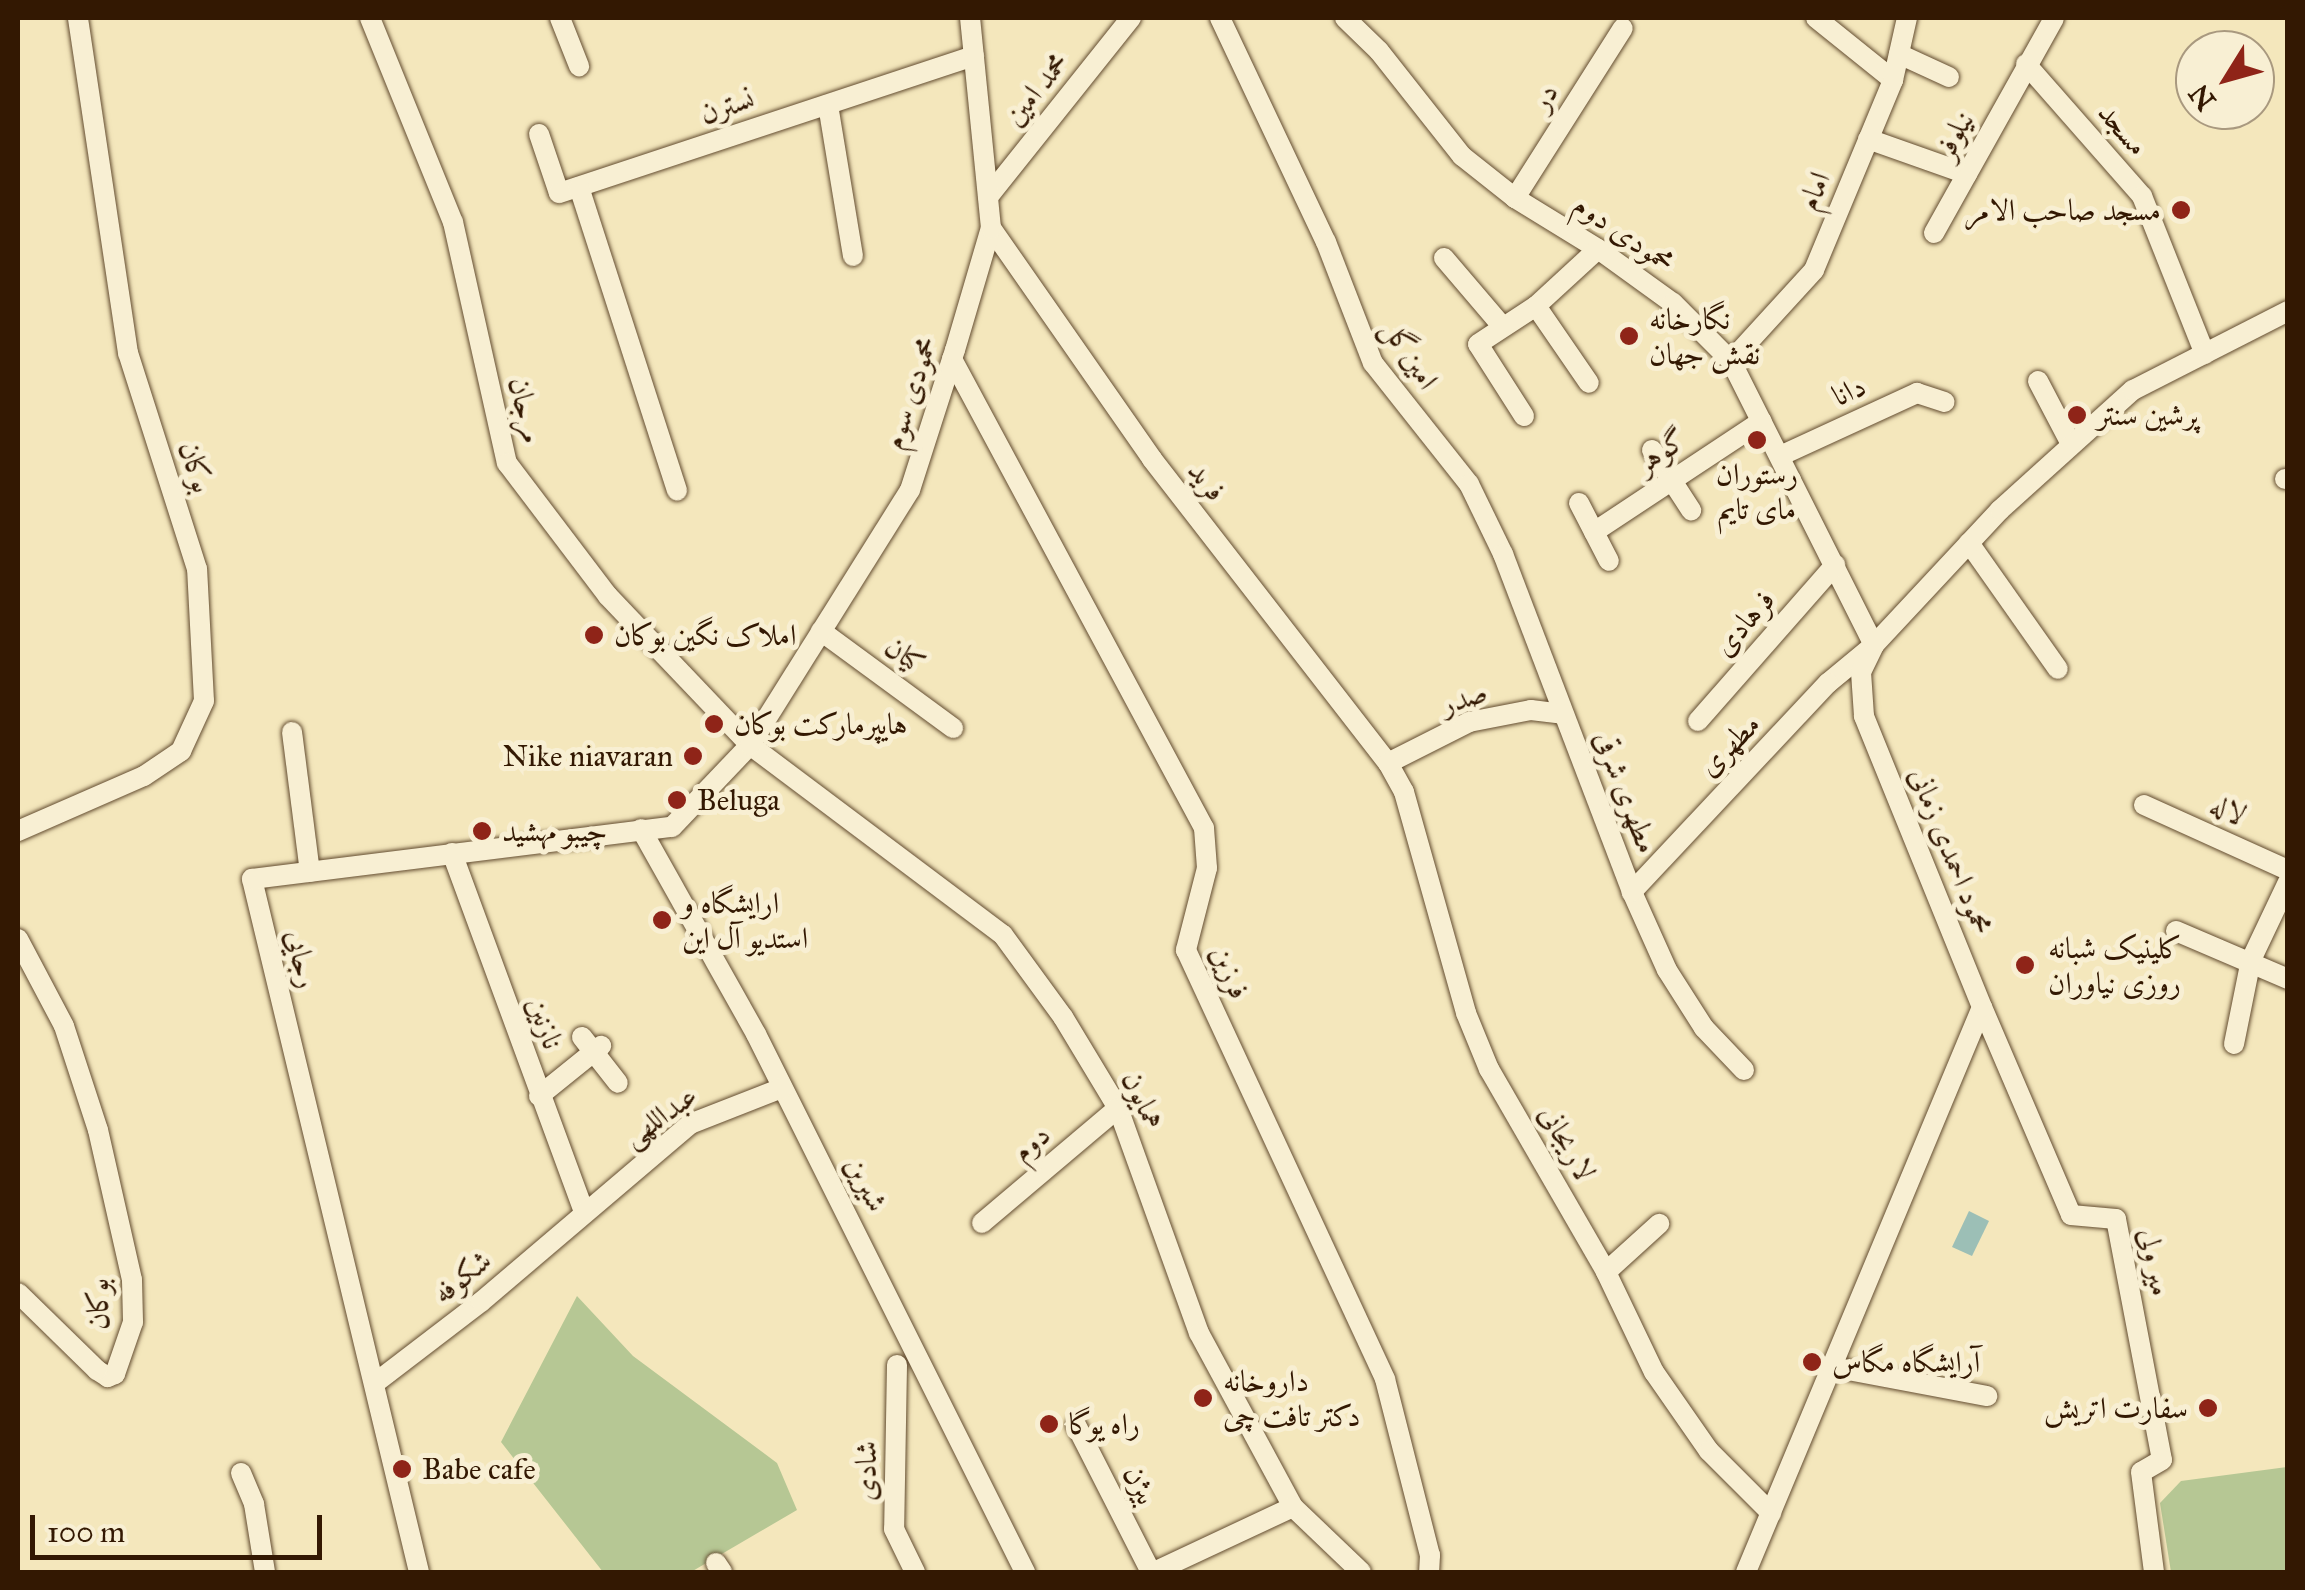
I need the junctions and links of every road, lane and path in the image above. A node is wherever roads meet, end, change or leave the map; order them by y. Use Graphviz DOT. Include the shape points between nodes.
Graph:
graph roads {
  1 [pos="78,18"];
  2 [pos="370,18"];
  3 [pos="560,18"];
  4 [pos="970,18"];
  5 [pos="1132,18"];
  6 [pos="1220,18"];
  7 [pos="1345,18"];
  8 [pos="1816,18"];
  9 [pos="1907,18"];
  10 [pos="2052,18"];
  11 [pos="1623,28"];
  12 [pos="1899,54"];
  13 [pos="974,56"];
  14 [pos="2026,64"];
  15 [pos="579,66"];
  16 [pos="1948,78"];
  17 [pos="1893,80"];
  18 [pos="828,105"];
  19 [pos="539,134"];
  20 [pos="1868,139"];
  21 [pos="1967,174"];
  22 [pos="579,187"];
  23 [pos="988,197"];
  24 [pos="1515,198"];
  25 [pos="991,228"];
  26 [pos="1934,232"];
  27 [pos="1598,248"];
  28 [pos="853,256"];
  29 [pos="1444,258"];
  30 [pos="1536,306"];
  31 [pos="2288,310"];
  32 [pos="1502,326"];
  33 [pos="2205,354"];
  34 [pos="952,359"];
  35 [pos="1731,361"];
  36 [pos="2038,381"];
  37 [pos="1589,383"];
  38 [pos="1945,402"];
  39 [pos="1524,416"];
  40 [pos="1762,421"];
  41 [pos="2071,444"];
  42 [pos="1652,450"];
  43 [pos="1780,456"];
  44 [pos="1673,480"];
  45 [pos="677,491"];
  46 [pos="1579,503"];
  47 [pos="1691,510"];
  48 [pos="1594,532"];
  49 [pos="1968,543"];
  50 [pos="1609,561"];
  51 [pos="1836,565"];
  52 [pos="822,631"];
  53 [pos="1874,645"];
  54 [pos="2058,669"];
  55 [pos="1564,714"];
  56 [pos="1698,721"];
  57 [pos="953,728"];
  58 [pos="292,732"];
  59 [pos="750,745"];
  60 [pos="1388,762"];
  61 [pos="2144,805"];
  62 [pos="641,830"];
  63 [pos="18,831"];
  64 [pos="452,853"];
  65 [pos="2288,870"];
  66 [pos="310,872"];
  67 [pos="2288,882"];
  68 [pos="1632,892"];
  69 [pos="2176,931"];
  70 [pos="18,940"];
  71 [pos="2251,960"];
  72 [pos="2288,979"];
  73 [pos="1982,1007"];
  74 [pos="2234,1044"];
  75 [pos="1744,1070"];
  76 [pos="618,1083"];
  77 [pos="782,1088"];
  78 [pos="539,1096"];
  79 [pos="1118,1108"];
  80 [pos="584,1212"];
  81 [pos="982,1223"];
  82 [pos="1659,1224"];
  83 [pos="1606,1272"];
  84 [pos="18,1293"];
  85 [pos="897,1365"];
  86 [pos="1832,1367"];
  87 [pos="375,1383"];
  88 [pos="1986,1396"];
  89 [pos="1076,1425"];
  90 [pos="241,1473"];
  91 [pos="1293,1507"];
  92 [pos="1772,1513"];
  93 [pos="265,1572"];
  94 [pos="419,1572"];
  95 [pos="915,1572"];
  96 [pos="1025,1572"];
  97 [pos="1152,1572"];
  98 [pos="1361,1572"];
  99 [pos="1429,1572"];
  100 [pos="1746,1572"];
  101 [pos="2154,1572"];
  1 -- 63 [label="street, بوکان" via="128,353 197,569 204,701 182,751 144,776"];
  2 -- 59 [label="street, مرجان" via="454,222 508,463 608,596"];
  3 -- 15 [label="street"];
  4 -- 13 [label="street, محمودی سوم"];
  5 -- 23 [label="street, محمد امین"];
  6 -- 55 [label="street, امین‌گل" via="1326,242 1373,364 1469,484"];
  7 -- 24 [label="street, محمودی دوم" via="1379,51 1438,130"];
  8 -- 17 [label="street"];
  9 -- 12 [label="street, امام"];
  10 -- 14 [label="street, نیلوفر"];
  11 -- 24 [label="street, در"];
  12 -- 16 [label="street"];
  12 -- 17 [label="street, امام"];
  13 -- 18 [label="street, نسترن"];
  13 -- 23 [label="street, محمودی سوم"];
  14 -- 21 [label="street, نیلوفر"];
  14 -- 33 [label="street, مسجد" via="2142,196"];
  17 -- 20 [label="street, امام"];
  18 -- 22 [label="street, نسترن"];
  18 -- 28 [label="street"];
  19 -- 22 [label="street" via="556,191"];
  20 -- 21 [label="street"];
  20 -- 35 [label="street, امام" via="1814,270"];
  21 -- 26 [label="street, نیلوفر"];
  22 -- 45 [label="street"];
  23 -- 25 [label="street, محمودی سوم"];
  24 -- 27 [label="street, محمودی دوم"];
  25 -- 34 [label="street, محمودی سوم"];
  25 -- 60 [label="street, فرید" via="1152,459"];
  27 -- 30 [label="street"];
  27 -- 35 [label="street, محمودی دوم" via="1673,303"];
  29 -- 32 [label="street"];
  30 -- 32 [label="street"];
  30 -- 37 [label="street"];
  31 -- 33 [label="street, محمود احمدی زمانی"];
  32 -- 39 [label="street" via="1484,337 1480,351"];
  33 -- 41 [label="street, محمود احمدی زمانی" via="2134,390"];
  34 -- 52 [label="street, محمودی سوم" via="910,490"];
  34 -- 99 [label="street, فرزین" via="1204,828 1207,868 1186,950 1385,1379"];
  35 -- 40 [label="street, محمودی دوم"];
  36 -- 41 [label="street"];
  38 -- 43 [label="street, دانا" via="1917,393"];
  40 -- 43 [label="street, محمودی دوم"];
  40 -- 44 [label="street, گوهر"];
  41 -- 49 [label="street, محمود احمدی زمانی"];
  42 -- 44 [label="street"];
  43 -- 51 [label="street, محمودی دوم"];
  44 -- 47 [label="street"];
  44 -- 48 [label="street, گوهر"];
  46 -- 48 [label="street"];
  48 -- 50 [label="street"];
  49 -- 53 [label="street, محمود احمدی زمانی"];
  49 -- 54 [label="street"];
  51 -- 53 [label="street, محمودی دوم"];
  51 -- 56 [label="street, فرهادی"];
  52 -- 57 [label="street, کیان"];
  52 -- 59 [label="street, محمودی سوم"];
  53 -- 68 [label="street, مطهری" via="1828,683"];
  53 -- 73 [label="street, محمود احمدی زمانی" via="1861,672 1864,716"];
  55 -- 60 [label="street, صدر" via="1530,710 1469,722"];
  55 -- 68 [label="street, مطهری شرقی"];
  58 -- 66 [label="street"];
  59 -- 62 [label="street, رجایی" via="672,827"];
  59 -- 79 [label="street, همایون" via="1003,935"];
  60 -- 83 [label="street, لاریجانی" via="1404,792 1466,1013"];
  61 -- 65 [label="street, لاله"];
  62 -- 64 [label="street, رجایی"];
  62 -- 77 [label="street, شیرین"];
  64 -- 66 [label="street, رجایی"];
  64 -- 78 [label="street, نازنین"];
  66 -- 87 [label="street, رجایی" via="252,880"];
  67 -- 71 [label="street"];
  68 -- 75 [label="street, مطهری شرقی" via="1666,970 1704,1028"];
  69 -- 71 [label="street"];
  70 -- 84 [label="street, بوکان" via="64,1026 98,1130 132,1280 133,1322 115,1374 97,1370"];
  71 -- 72 [label="street"];
  71 -- 74 [label="street"];
  73 -- 86 [label="street"];
  73 -- 101 [label="street, میر ولی" via="2072,1215 2116,1219 2162,1460 2140,1472"];
  76 -- 78 [label="street" via="593,1045"];
  77 -- 80 [label="street, عبداللهی" via="690,1124"];
  77 -- 96 [label="street, شیرین"];
  78 -- 80 [label="street, نازنین"];
  79 -- 81 [label="street, دوم"];
  79 -- 91 [label="street, همایون" via="1199,1333"];
  80 -- 87 [label="street, شکوفه"];
  82 -- 83 [label="street"];
  83 -- 92 [label="street, لاریجانی" via="1654,1372 1708,1451"];
  85 -- 95 [label="street, شادی" via="894,1529"];
  86 -- 88 [label="street"];
  86 -- 92 [label="street"];
  87 -- 94 [label="street, رجایی"];
  89 -- 97 [label="street, بیژن"];
  90 -- 93 [label="street" via="254,1504"];
  91 -- 97 [label="street"];
  91 -- 98 [label="street, همایون"];
  92 -- 100 [label="street"];
}
